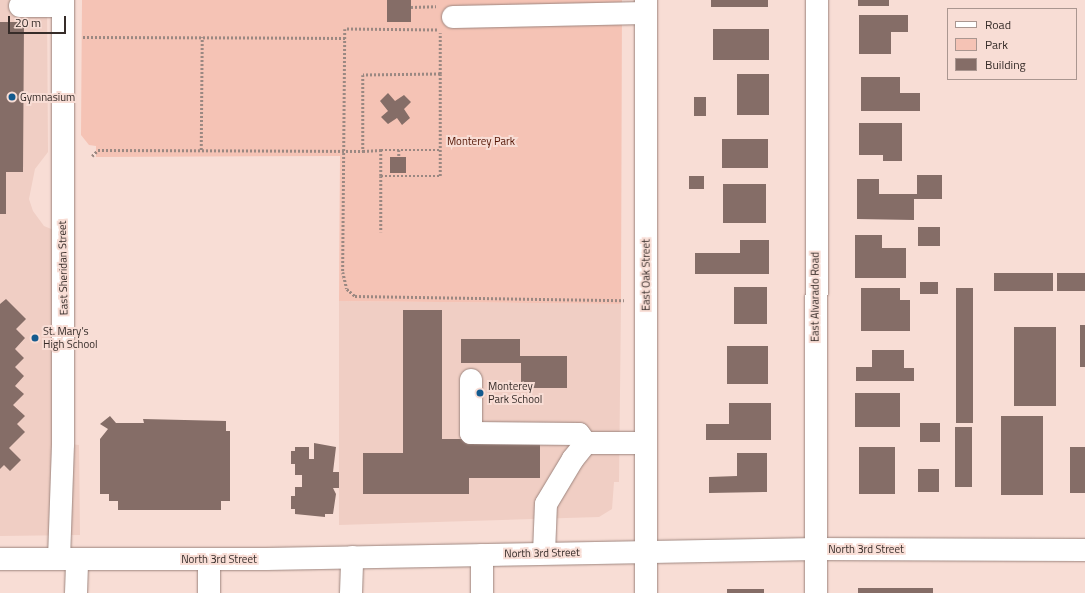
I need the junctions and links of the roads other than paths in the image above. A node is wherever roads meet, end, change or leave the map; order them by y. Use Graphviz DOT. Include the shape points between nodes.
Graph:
graph roads {
  1 [pos="817,0"];
  2 [pos="63,3"];
  3 [pos="20,6"];
  4 [pos="646,7"];
  5 [pos="452,17"];
  6 [pos="471,380"];
  7 [pos="586,443"];
  8 [pos="645,443"];
  9 [pos="817,549"];
  10 [pos="1085,550"];
  11 [pos="645,551"];
  12 [pos="544,553"];
  13 [pos="482,555"];
  14 [pos="352,558"];
  15 [pos="68,559"];
  16 [pos="209,559"];
  17 [pos="0,560"];
  18 [pos="76,593"];
  19 [pos="209,593"];
  20 [pos="351,593"];
  21 [pos="482,593"];
  22 [pos="646,593"];
  23 [pos="816,593"];
  1 -- 9 [label="street, East Alvarado Road" via="814,442"];
  2 -- 3 [label="street"];
  2 -- 15 [label="street, East Sheridan Street" via="63,444"];
  4 -- 5 [label="street"];
  4 -- 8 [label="street, East Oak Street"];
  6 -- 7 [label="street" via="471,433 579,434"];
  7 -- 8 [label="street"];
  7 -- 12 [label="street" via="573,459 546,504"];
  8 -- 11 [label="street, East Oak Street"];
  9 -- 10 [label="street, North 3rd Street"];
  9 -- 11 [label="street, North 3rd Street"];
  9 -- 23 [label="street, East Alvarado Road"];
  11 -- 12 [label="street, North 3rd Street"];
  11 -- 22 [label="street, East Oak Street"];
  12 -- 13 [label="street, North 3rd Street"];
  13 -- 14 [label="street, North 3rd Street"];
  13 -- 21 [label="street"];
  14 -- 16 [label="street, North 3rd Street"];
  14 -- 20 [label="street"];
  15 -- 16 [label="street, North 3rd Street"];
  15 -- 17 [label="street, North 3rd Street"];
  15 -- 18 [label="street, East Sheridan Street"];
  16 -- 19 [label="street"];
}
